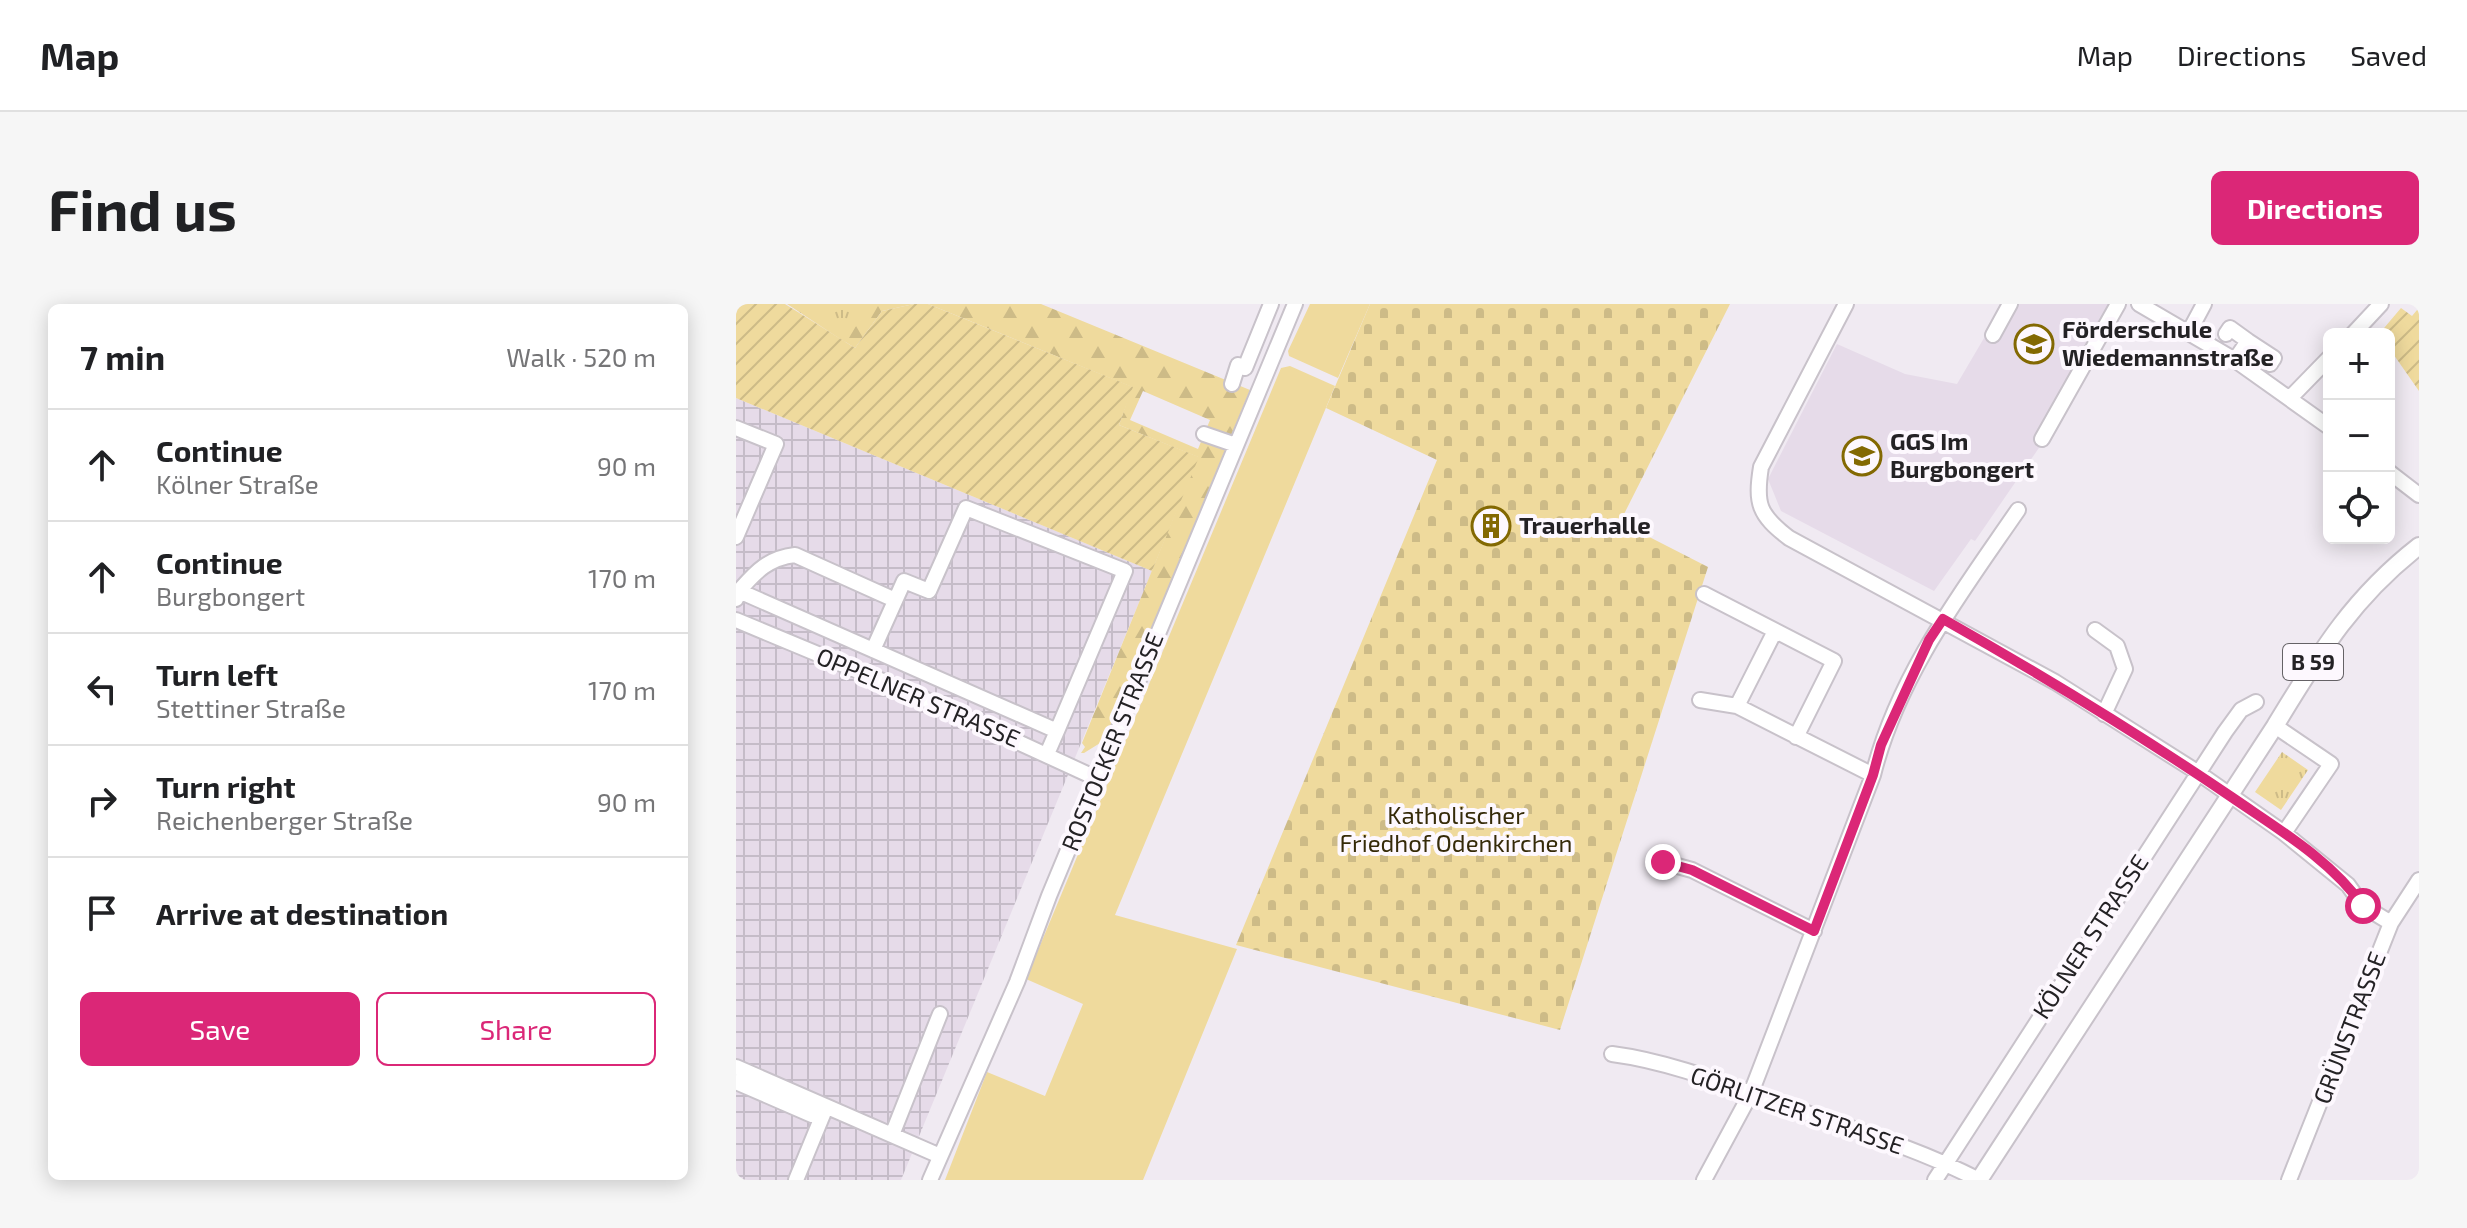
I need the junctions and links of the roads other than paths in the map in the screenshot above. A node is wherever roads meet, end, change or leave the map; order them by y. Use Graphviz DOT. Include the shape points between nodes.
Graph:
graph roads {
  1 [pos="1271,304"];
  2 [pos="1295,304"];
  3 [pos="1846,304"];
  4 [pos="2010,304"];
  5 [pos="2118,304"];
  6 [pos="2139,304"];
  7 [pos="2204,304"];
  8 [pos="2381,304"];
  9 [pos="2359,328"];
  10 [pos="2189,332"];
  11 [pos="2226,334"];
  12 [pos="1993,335"];
  13 [pos="2248,341"];
  14 [pos="2235,360"];
  15 [pos="2270,364"];
  16 [pos="2323,364"];
  17 [pos="1232,384"];
  18 [pos="2290,398"];
  19 [pos="2323,423"];
  20 [pos="736,428"];
  21 [pos="1204,434"];
  22 [pos="2042,439"];
  23 [pos="1236,445"];
  24 [pos="2395,477"];
  25 [pos="2419,495"];
  26 [pos="2018,510"];
  27 [pos="736,537"];
  28 [pos="2419,546"];
  29 [pos="1704,594"];
  30 [pos="738,595"];
  31 [pos="895,600"];
  32 [pos="1943,619"];
  33 [pos="736,620"];
  34 [pos="2095,630"];
  35 [pos="1775,631"];
  36 [pos="873,650"];
  37 [pos="1700,700"];
  38 [pos="2256,702"];
  39 [pos="1737,706"];
  40 [pos="2104,714"];
  41 [pos="2275,726"];
  42 [pos="1057,731"];
  43 [pos="1796,737"];
  44 [pos="1047,754"];
  45 [pos="2197,772"];
  46 [pos="1873,775"];
  47 [pos="1098,779"];
  48 [pos="2229,796"];
  49 [pos="2284,833"];
  50 [pos="1663,862"];
  51 [pos="2419,880"];
  52 [pos="2391,923"];
  53 [pos="1814,931"];
  54 [pos="940,1014"];
  55 [pos="1612,1054"];
  56 [pos="736,1067"];
  57 [pos="736,1082"];
  58 [pos="1751,1093"];
  59 [pos="822,1105"];
  60 [pos="892,1135"];
  61 [pos="940,1156"];
  62 [pos="1945,1164"];
  63 [pos="796,1180"];
  64 [pos="930,1180"];
  65 [pos="1704,1180"];
  66 [pos="1935,1180"];
  67 [pos="1979,1180"];
  68 [pos="2289,1180"];
  1 -- 17 [label="street" via="1245,368 1238,365"];
  2 -- 23 [label="street, ROSTOCKER STRASSE"];
  3 -- 32 [label="street" via="1761,467 1756,494 1760,507 1765,519 1789,538"];
  4 -- 12 [label="street"];
  5 -- 22 [label="street"];
  6 -- 10 [label="street"];
  7 -- 10 [label="street"];
  8 -- 9 [label="street"];
  10 -- 14 [label="street"];
  11 -- 13 [label="street" via="2230,328"];
  13 -- 14 [label="street"];
  13 -- 15 [label="street" via="2274,358"];
  14 -- 18 [label="street"];
  16 -- 18 [label="street"];
  18 -- 19 [label="street"];
  20 -- 27 [label="street" via="776,444"];
  21 -- 23 [label="street"];
  23 -- 47 [label="street, ROSTOCKER STRASSE"];
  24 -- 25 [label="street"];
  26 -- 32 [label="street"];
  28 -- 41 [label="main road, KÖLNER STRASSE / B 59" via="2389,569 2336,628"];
  29 -- 35 [label="street"];
  30 -- 31 [label="street" via="759,568 777,557 795,555"];
  30 -- 36 [label="street"];
  31 -- 36 [label="street"];
  31 -- 42 [label="street" via="904,581 929,591 966,508 1125,571"];
  32 -- 40 [label="street"];
  32 -- 46 [label="street" via="1903,694"];
  33 -- 44 [label="street, OPPELNER STRASSE"];
  34 -- 40 [label="street" via="2117,646 2125,669"];
  35 -- 39 [label="street"];
  35 -- 43 [label="street" via="1834,661"];
  36 -- 42 [label="street"];
  37 -- 39 [label="street"];
  38 -- 45 [label="street, KÖLNER STRASSE" via="2241,710"];
  39 -- 43 [label="street"];
  40 -- 45 [label="street"];
  41 -- 48 [label="main road, KÖLNER STRASSE / B 59"];
  41 -- 49 [label="street" via="2331,764"];
  42 -- 44 [label="street"];
  43 -- 46 [label="street"];
  44 -- 47 [label="street, OPPELNER STRASSE"];
  45 -- 48 [label="street"];
  45 -- 62 [label="street, KÖLNER STRASSE"];
  46 -- 53 [label="street"];
  47 -- 61 [label="street, ROSTOCKER STRASSE"];
  48 -- 49 [label="street"];
  48 -- 67 [label="main road, KÖLNER STRASSE / B 59"];
  49 -- 52 [label="street" via="2348,885 2363,906"];
  50 -- 53 [label="street" via="1692,870"];
  51 -- 52 [label="street, GRÜNSTRASSE"];
  52 -- 68 [label="street, GRÜNSTRASSE"];
  53 -- 58 [label="street"];
  54 -- 60 [label="street"];
  55 -- 58 [label="street, GÖRLITZER STRASSE" via="1642,1058"];
  56 -- 59 [label="street"];
  57 -- 59 [label="street" via="812,1115"];
  58 -- 62 [label="street, GÖRLITZER STRASSE"];
  58 -- 65 [label="street"];
  59 -- 60 [label="street"];
  59 -- 63 [label="street"];
  60 -- 61 [label="street"];
  61 -- 64 [label="street, ROSTOCKER STRASSE"];
  62 -- 66 [label="street, KÖLNER STRASSE"];
  62 -- 67 [label="street, GÖRLITZER STRASSE"];
}
